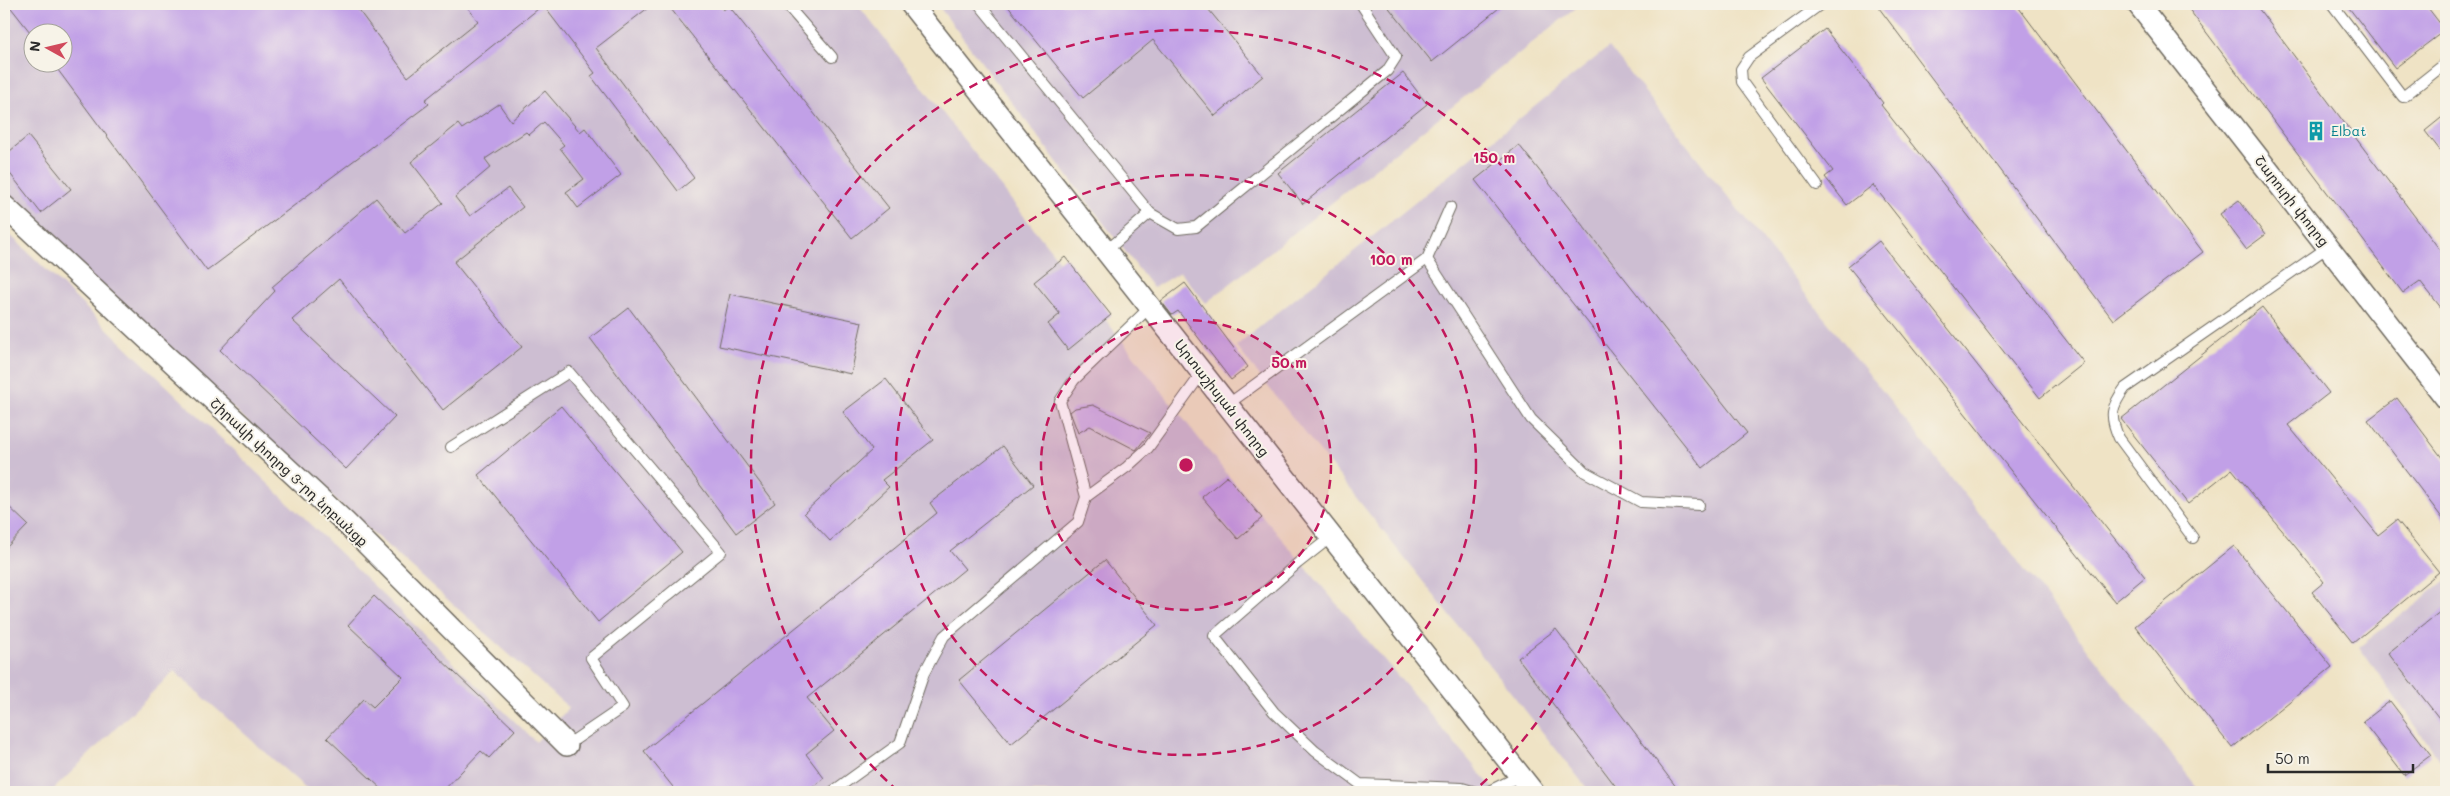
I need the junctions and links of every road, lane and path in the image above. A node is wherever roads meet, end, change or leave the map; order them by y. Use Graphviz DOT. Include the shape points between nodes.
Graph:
graph roads {
  1 [pos="786,4"];
  2 [pos="911,4"];
  3 [pos="979,4"];
  4 [pos="1361,4"];
  5 [pos="1821,4"];
  6 [pos="2138,4"];
  7 [pos="2332,4"];
  8 [pos="832,57"];
  9 [pos="2446,63"];
  10 [pos="1817,185"];
  11 [pos="4,206"];
  12 [pos="1450,207"];
  13 [pos="1150,213"];
  14 [pos="2328,247"];
  15 [pos="1106,252"];
  16 [pos="1427,259"];
  17 [pos="1150,307"];
  18 [pos="1202,373"];
  19 [pos="2446,398"];
  20 [pos="1227,405"];
  21 [pos="451,447"];
  22 [pos="1086,497"];
  23 [pos="1699,505"];
  24 [pos="1331,537"];
  25 [pos="2193,538"];
  26 [pos="567,745"];
  27 [pos="1520,776"];
  28 [pos="832,792"];
  29 [pos="1476,792"];
  30 [pos="1487,792"];
  31 [pos="1533,792"];
  1 -- 8 [label="lane"];
  2 -- 15 [label="street, Արտաշիսյան փողոց"];
  3 -- 13 [label="lane"];
  4 -- 13 [label="lane" via="1396,57 1387,71 1196,227 1178,229"];
  5 -- 10 [label="lane" via="1749,56 1741,70 1742,82"];
  6 -- 14 [label="street, Շարուրի փողոց"];
  7 -- 9 [label="lane" via="2403,96"];
  11 -- 26 [label="street, Շիրակի փողոց 3-րդ նրբանցք" via="345,522"];
  12 -- 16 [label="lane"];
  13 -- 15 [label="lane"];
  14 -- 19 [label="street, Շարուրի փողոց"];
  14 -- 25 [label="lane" via="2125,388 2113,404 2112,423 2119,438"];
  15 -- 17 [label="street, Արտաշիսյան փողոց"];
  16 -- 20 [label="lane"];
  16 -- 23 [label="lane" via="1531,419 1585,472 1641,502"];
  17 -- 18 [label="street, Արտաշիսյան փողոց"];
  17 -- 22 [label="lane" via="1074,380 1060,401"];
  18 -- 20 [label="street, Արտաշիսյան փողոց"];
  18 -- 22 [label="lane" via="1148,448"];
  20 -- 24 [label="street, Արտաշիսյան փողոց"];
  21 -- 26 [label="lane" via="569,372 721,552 591,658 623,707"];
  22 -- 28 [label="lane" via="1078,522 944,636 924,673 900,743"];
  24 -- 27 [label="street, Արտաշիսյան փողոց"];
  24 -- 29 [label="lane" via="1214,636 1274,712 1314,751 1360,784 1462,788"];
  27 -- 30 [label="lane"];
  27 -- 31 [label="street, Արտաշիսյան փողոց"];
}
